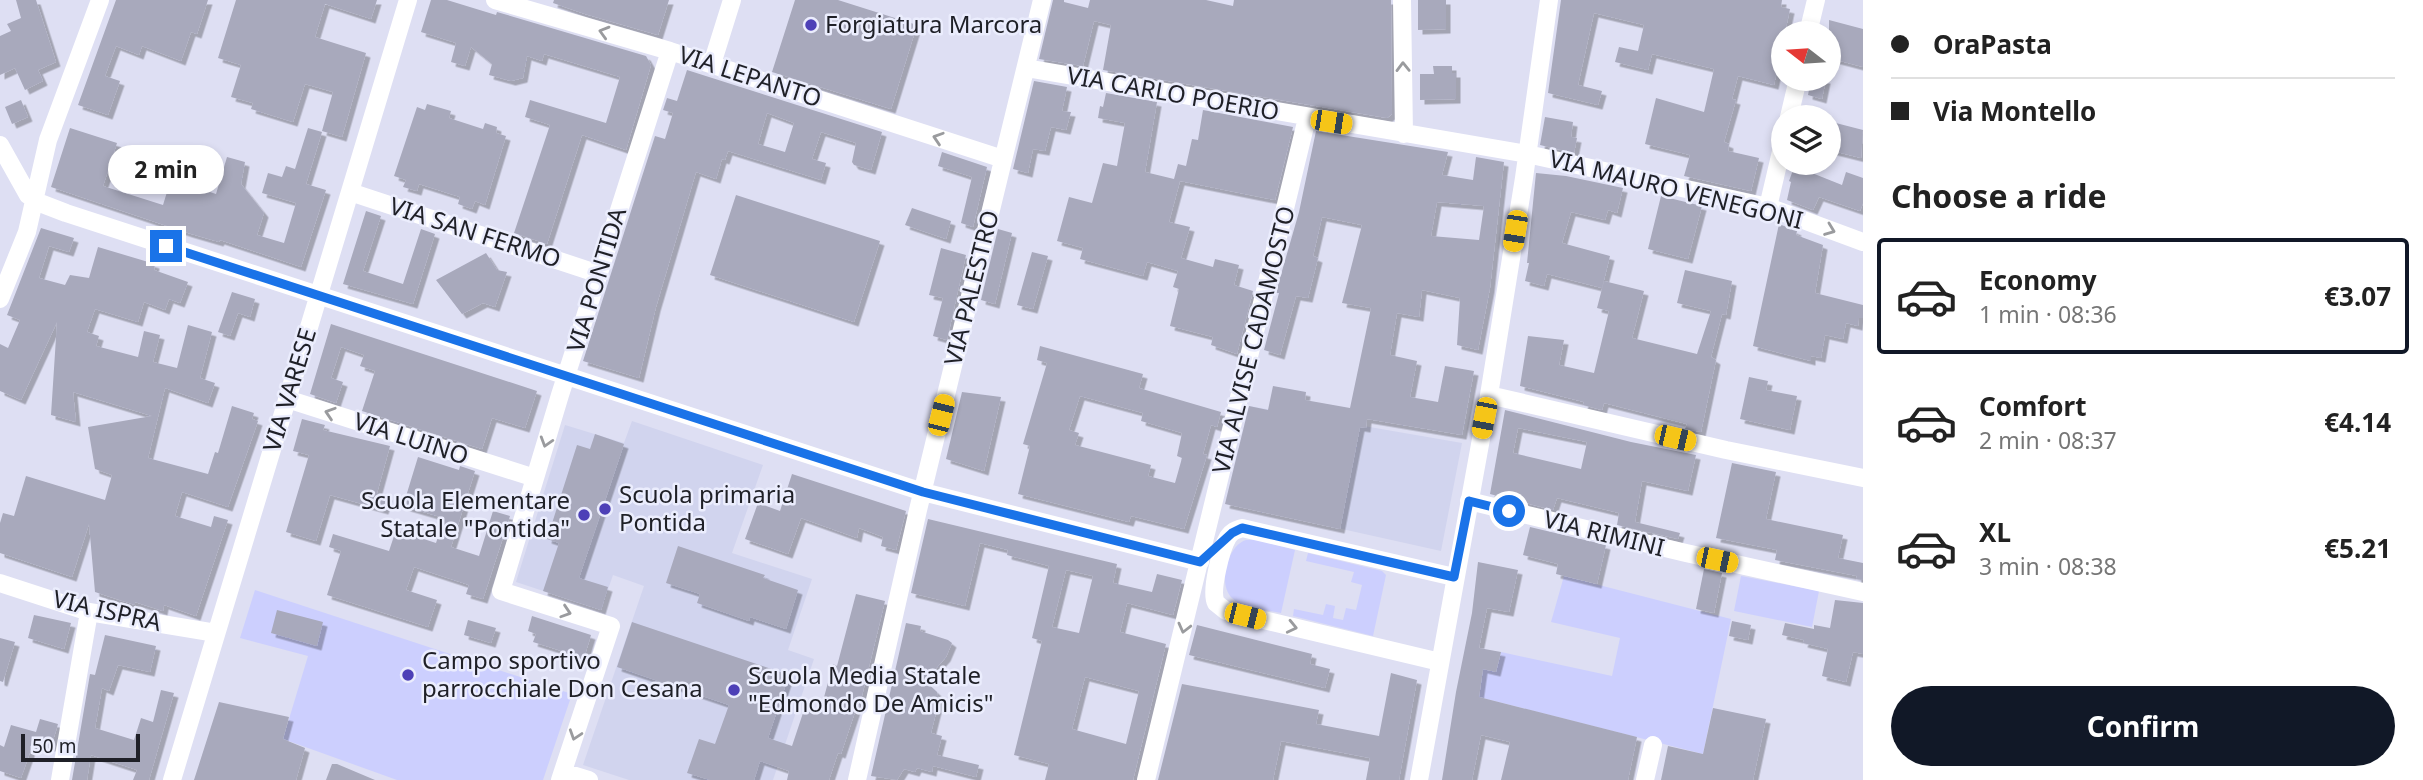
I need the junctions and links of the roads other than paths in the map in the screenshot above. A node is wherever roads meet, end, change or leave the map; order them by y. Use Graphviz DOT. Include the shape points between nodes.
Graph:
graph roads {
  1 [pos="100,0"];
  2 [pos="408,0"];
  3 [pos="495,0"];
  4 [pos="732,0"];
  5 [pos="1042,0"];
  6 [pos="1402,0"];
  7 [pos="1549,0"];
  8 [pos="1816,0"];
  9 [pos="1811,21"];
  10 [pos="670,51"];
  11 [pos="712,64"];
  12 [pos="1026,68"];
  13 [pos="1307,118"];
  14 [pos="1404,134"];
  15 [pos="0,145"];
  16 [pos="1527,154"];
  17 [pos="1003,159"];
  18 [pos="4,166"];
  19 [pos="1775,175"];
  20 [pos="350,192"];
  21 [pos="33,200"];
  22 [pos="1768,207"];
  23 [pos="1863,242"];
  24 [pos="599,274"];
  25 [pos="318,296"];
  26 [pos="0,299"];
  27 [pos="566,377"];
  28 [pos="1489,395"];
  29 [pos="287,399"];
  30 [pos="536,478"];
  31 [pos="1863,478"];
  32 [pos="923,492"];
  33 [pos="1469,501"];
  34 [pos="1226,540"];
  35 [pos="1200,562"];
  36 [pos="1454,577"];
  37 [pos="0,583"];
  38 [pos="1213,589"];
  39 [pos="1863,592"];
  40 [pos="89,612"];
  41 [pos="216,633"];
  42 [pos="1440,662"];
  43 [pos="1653,745"];
  44 [pos="561,776"];
  45 [pos="60,780"];
  46 [pos="172,780"];
  47 [pos="589,780"];
  48 [pos="857,780"];
  49 [pos="1146,780"];
  50 [pos="1419,780"];
  51 [pos="1646,780"];
  1 -- 21 [label="street" via="48,140"];
  2 -- 20 [label="street, VIA VARESE"];
  10 -- 3 [label="street, VIA LEPANTO, one-way"];
  4 -- 11 [label="street"];
  5 -- 12 [label="street, VIA PALESTRO"];
  14 -- 6 [label="street, one-way"];
  7 -- 16 [label="street"];
  8 -- 9 [label="street"];
  10 -- 11 [label="street, VIA LEPANTO"];
  10 -- 24 [label="street, VIA PONTIDA"];
  17 -- 11 [label="street, VIA LEPANTO, one-way"];
  12 -- 13 [label="street, VIA CARLO POERIO"];
  12 -- 17 [label="street, VIA PALESTRO"];
  13 -- 14 [label="street, VIA CARLO POERIO"];
  13 -- 35 [label="street, VIA ALVISE CADAMOSTO"];
  14 -- 16 [label="street, VIA CARLO POERIO"];
  15 -- 18 [label="street"];
  16 -- 22 [label="street, VIA MAURO VENEGONI"];
  16 -- 28 [label="street"];
  17 -- 32 [label="street, VIA PALESTRO"];
  18 -- 21 [label="street"];
  19 -- 22 [label="street"];
  20 -- 24 [label="street, VIA SAN FERMO"];
  20 -- 25 [label="street, VIA VARESE"];
  21 -- 25 [label="street"];
  21 -- 26 [label="street" via="25,240"];
  22 -- 23 [label="street, VIA MAURO VENEGONI, one-way"];
  24 -- 27 [label="street, VIA PONTIDA"];
  25 -- 27 [label="street"];
  25 -- 29 [label="street, VIA VARESE"];
  27 -- 30 [label="street, VIA PONTIDA, one-way"];
  27 -- 32 [label="street"];
  28 -- 31 [label="street"];
  28 -- 33 [label="street"];
  30 -- 29 [label="street, VIA LUINO, one-way"];
  29 -- 41 [label="street, VIA VARESE"];
  30 -- 44 [label="street, VIA PONTIDA, one-way" via="501,591 611,626"];
  32 -- 35 [label="street"];
  32 -- 48 [label="street, VIA PALESTRO"];
  33 -- 36 [label="street"];
  33 -- 39 [label="street, VIA RIMINI"];
  34 -- 35 [label="street"];
  34 -- 36 [label="street" via="1247,528"];
  34 -- 38 [label="street"];
  35 -- 38 [label="street"];
  35 -- 49 [label="street, VIA ALVISE CADAMOSTO, one-way"];
  36 -- 42 [label="street"];
  37 -- 40 [label="street, VIA ISPRA"];
  38 -- 42 [label="street, one-way" via="1216,603 1226,611"];
  40 -- 41 [label="street, VIA ISPRA"];
  40 -- 45 [label="street"];
  41 -- 46 [label="street, VIA VARESE"];
  42 -- 50 [label="street"];
  43 -- 51 [label="street"];
  44 -- 47 [label="street"];
}
